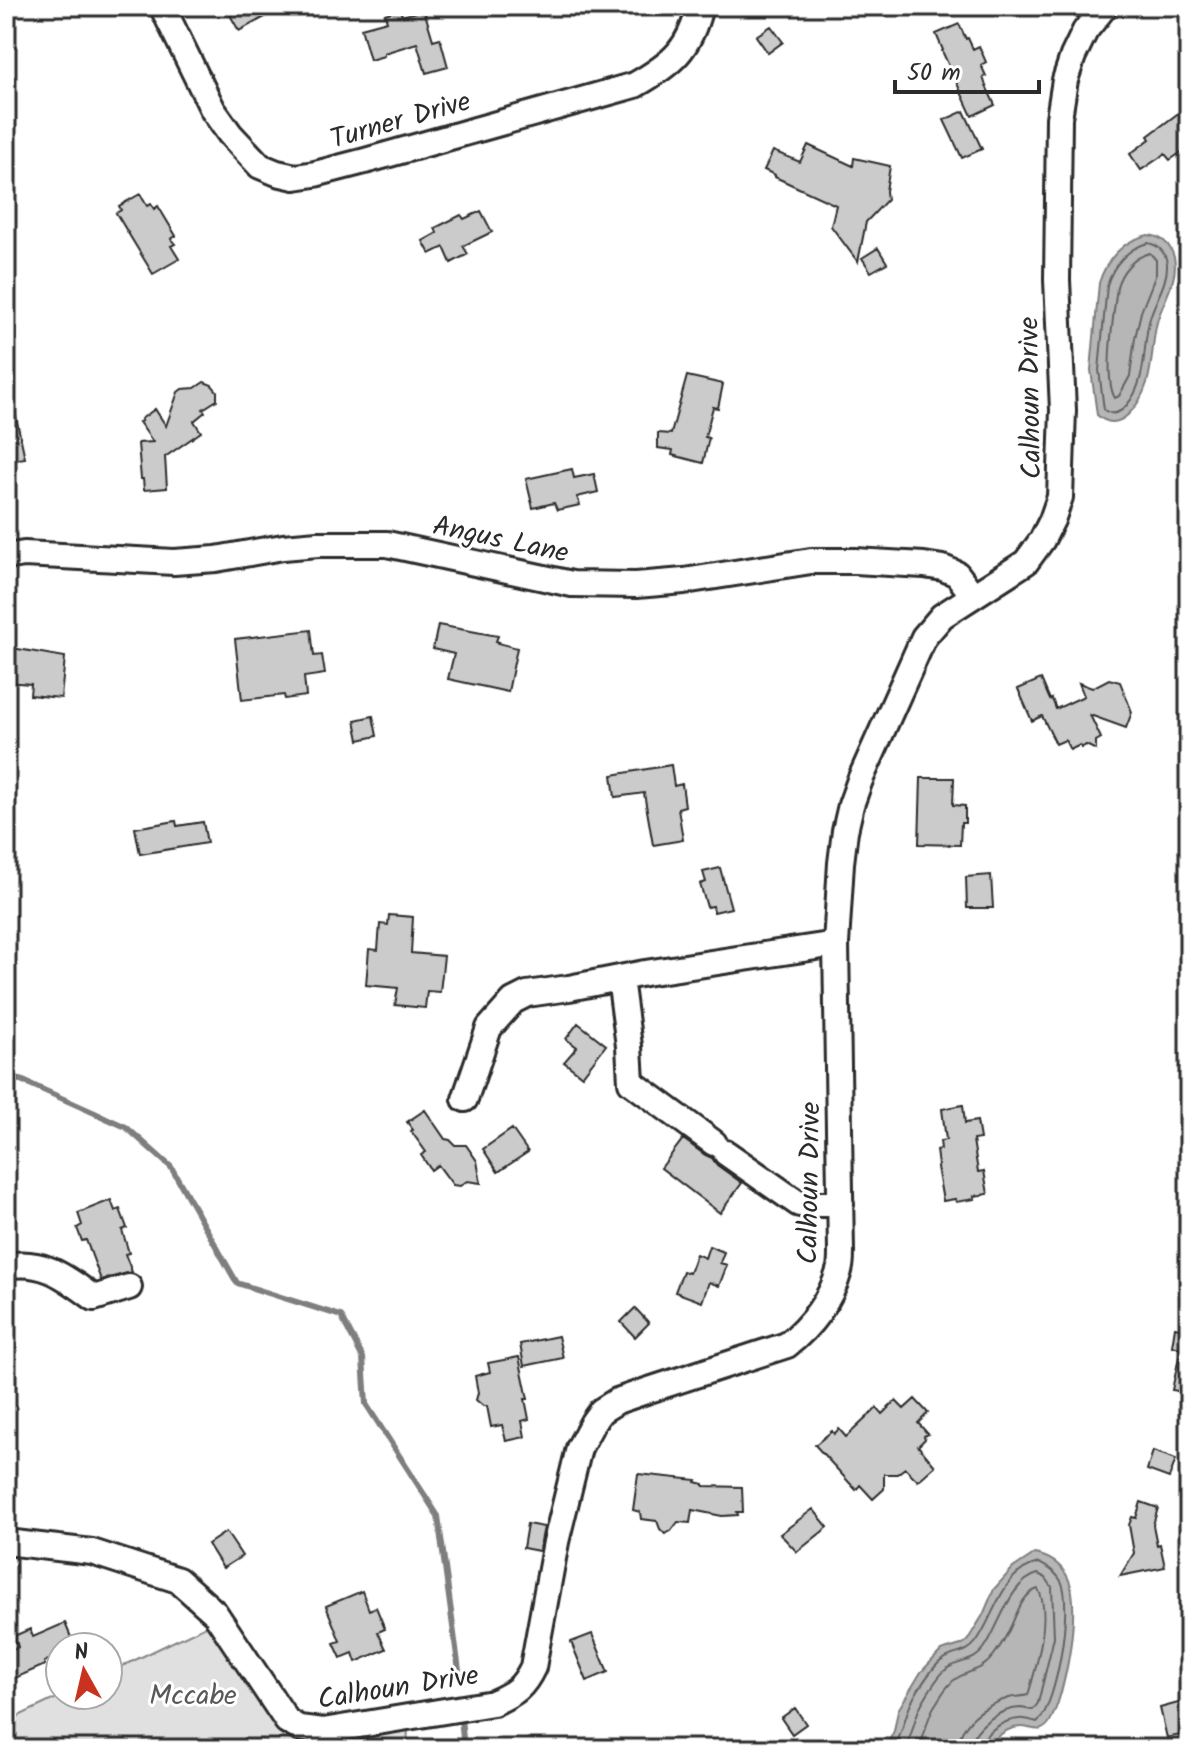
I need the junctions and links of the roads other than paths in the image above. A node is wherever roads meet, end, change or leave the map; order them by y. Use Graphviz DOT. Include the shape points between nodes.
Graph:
graph roads {
  1 [pos="162,6"];
  2 [pos="700,6"];
  3 [pos="1105,6"];
  4 [pos="6,557"];
  5 [pos="971,597"];
  6 [pos="836,944"];
  7 [pos="620,978"];
  8 [pos="465,1099"];
  9 [pos="841,1204"];
  10 [pos="6,1266"];
  11 [pos="129,1287"];
  12 [pos="6,1542"];
  1 -- 2 [label="street, Turner Drive" via="230,134 260,166 295,177 635,85 677,57"];
  3 -- 5 [label="street, Calhoun Drive" via="1073,56 1059,118 1060,497 1026,562"];
  4 -- 5 [label="street, Angus Lane" via="174,562 318,544 387,544 572,584 604,586 684,581 811,561 855,561 943,568 957,574"];
  5 -- 6 [label="street, Calhoun Drive" via="942,616 924,637 860,780 845,831"];
  6 -- 7 [label="street"];
  6 -- 9 [label="street, Calhoun Drive"];
  7 -- 8 [label="street" via="513,1001 489,1028"];
  7 -- 9 [label="street" via="631,1082 799,1204"];
  9 -- 12 [label="street, Calhoun Drive" via="840,1271 802,1333 787,1345 617,1401 593,1422 579,1448 564,1505 533,1667 513,1694 493,1703 323,1731 299,1728 287,1721 215,1613 178,1580 92,1552"];
  10 -- 11 [label="street" via="24,1263 58,1273 94,1298"];
}
